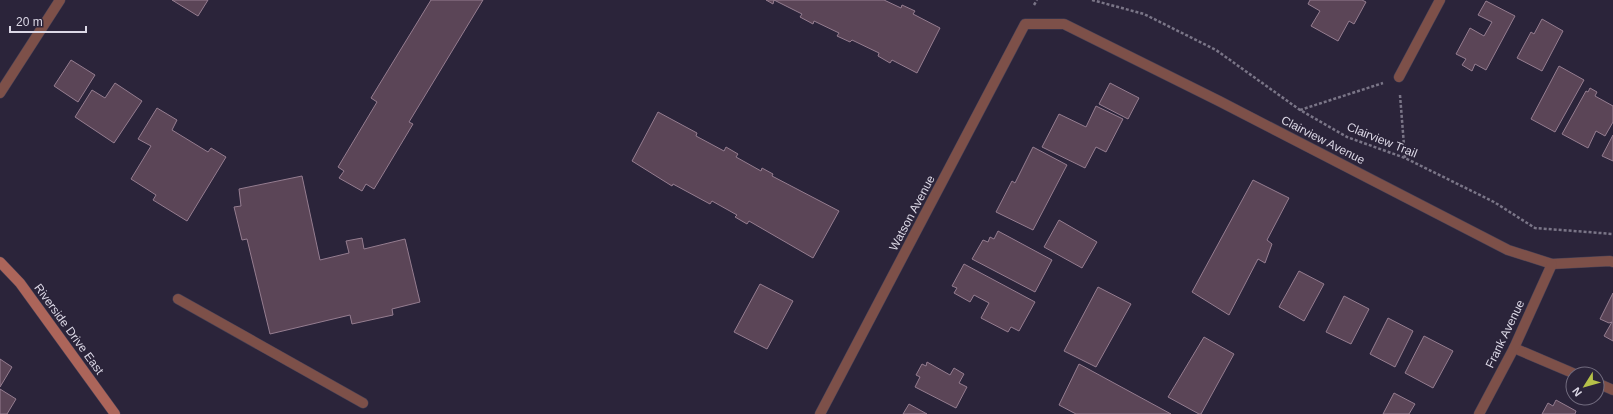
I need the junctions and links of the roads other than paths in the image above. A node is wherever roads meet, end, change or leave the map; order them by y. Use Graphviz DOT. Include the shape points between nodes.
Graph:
graph roads {
  1 [pos="60,0"];
  2 [pos="1440,0"];
  3 [pos="1025,24"];
  4 [pos="1399,77"];
  5 [pos="0,93"];
  6 [pos="0,262"];
  7 [pos="1613,262"];
  8 [pos="1552,264"];
  9 [pos="178,299"];
  10 [pos="1514,348"];
  11 [pos="1565,370"];
  12 [pos="363,402"];
  13 [pos="115,414"];
  14 [pos="820,414"];
  15 [pos="1479,414"];
  1 -- 5 [label="street"];
  2 -- 4 [label="street"];
  3 -- 8 [label="street, Clairview Avenue" via="1064,24 1508,250"];
  3 -- 14 [label="street, Watson Avenue"];
  6 -- 13 [label="main road, Riverside Drive East" via="20,284"];
  7 -- 8 [label="street, Clairview Avenue"];
  8 -- 10 [label="street, Frank Avenue"];
  9 -- 12 [label="street"];
  10 -- 11 [label="street"];
  10 -- 15 [label="street, Frank Avenue"];
}
